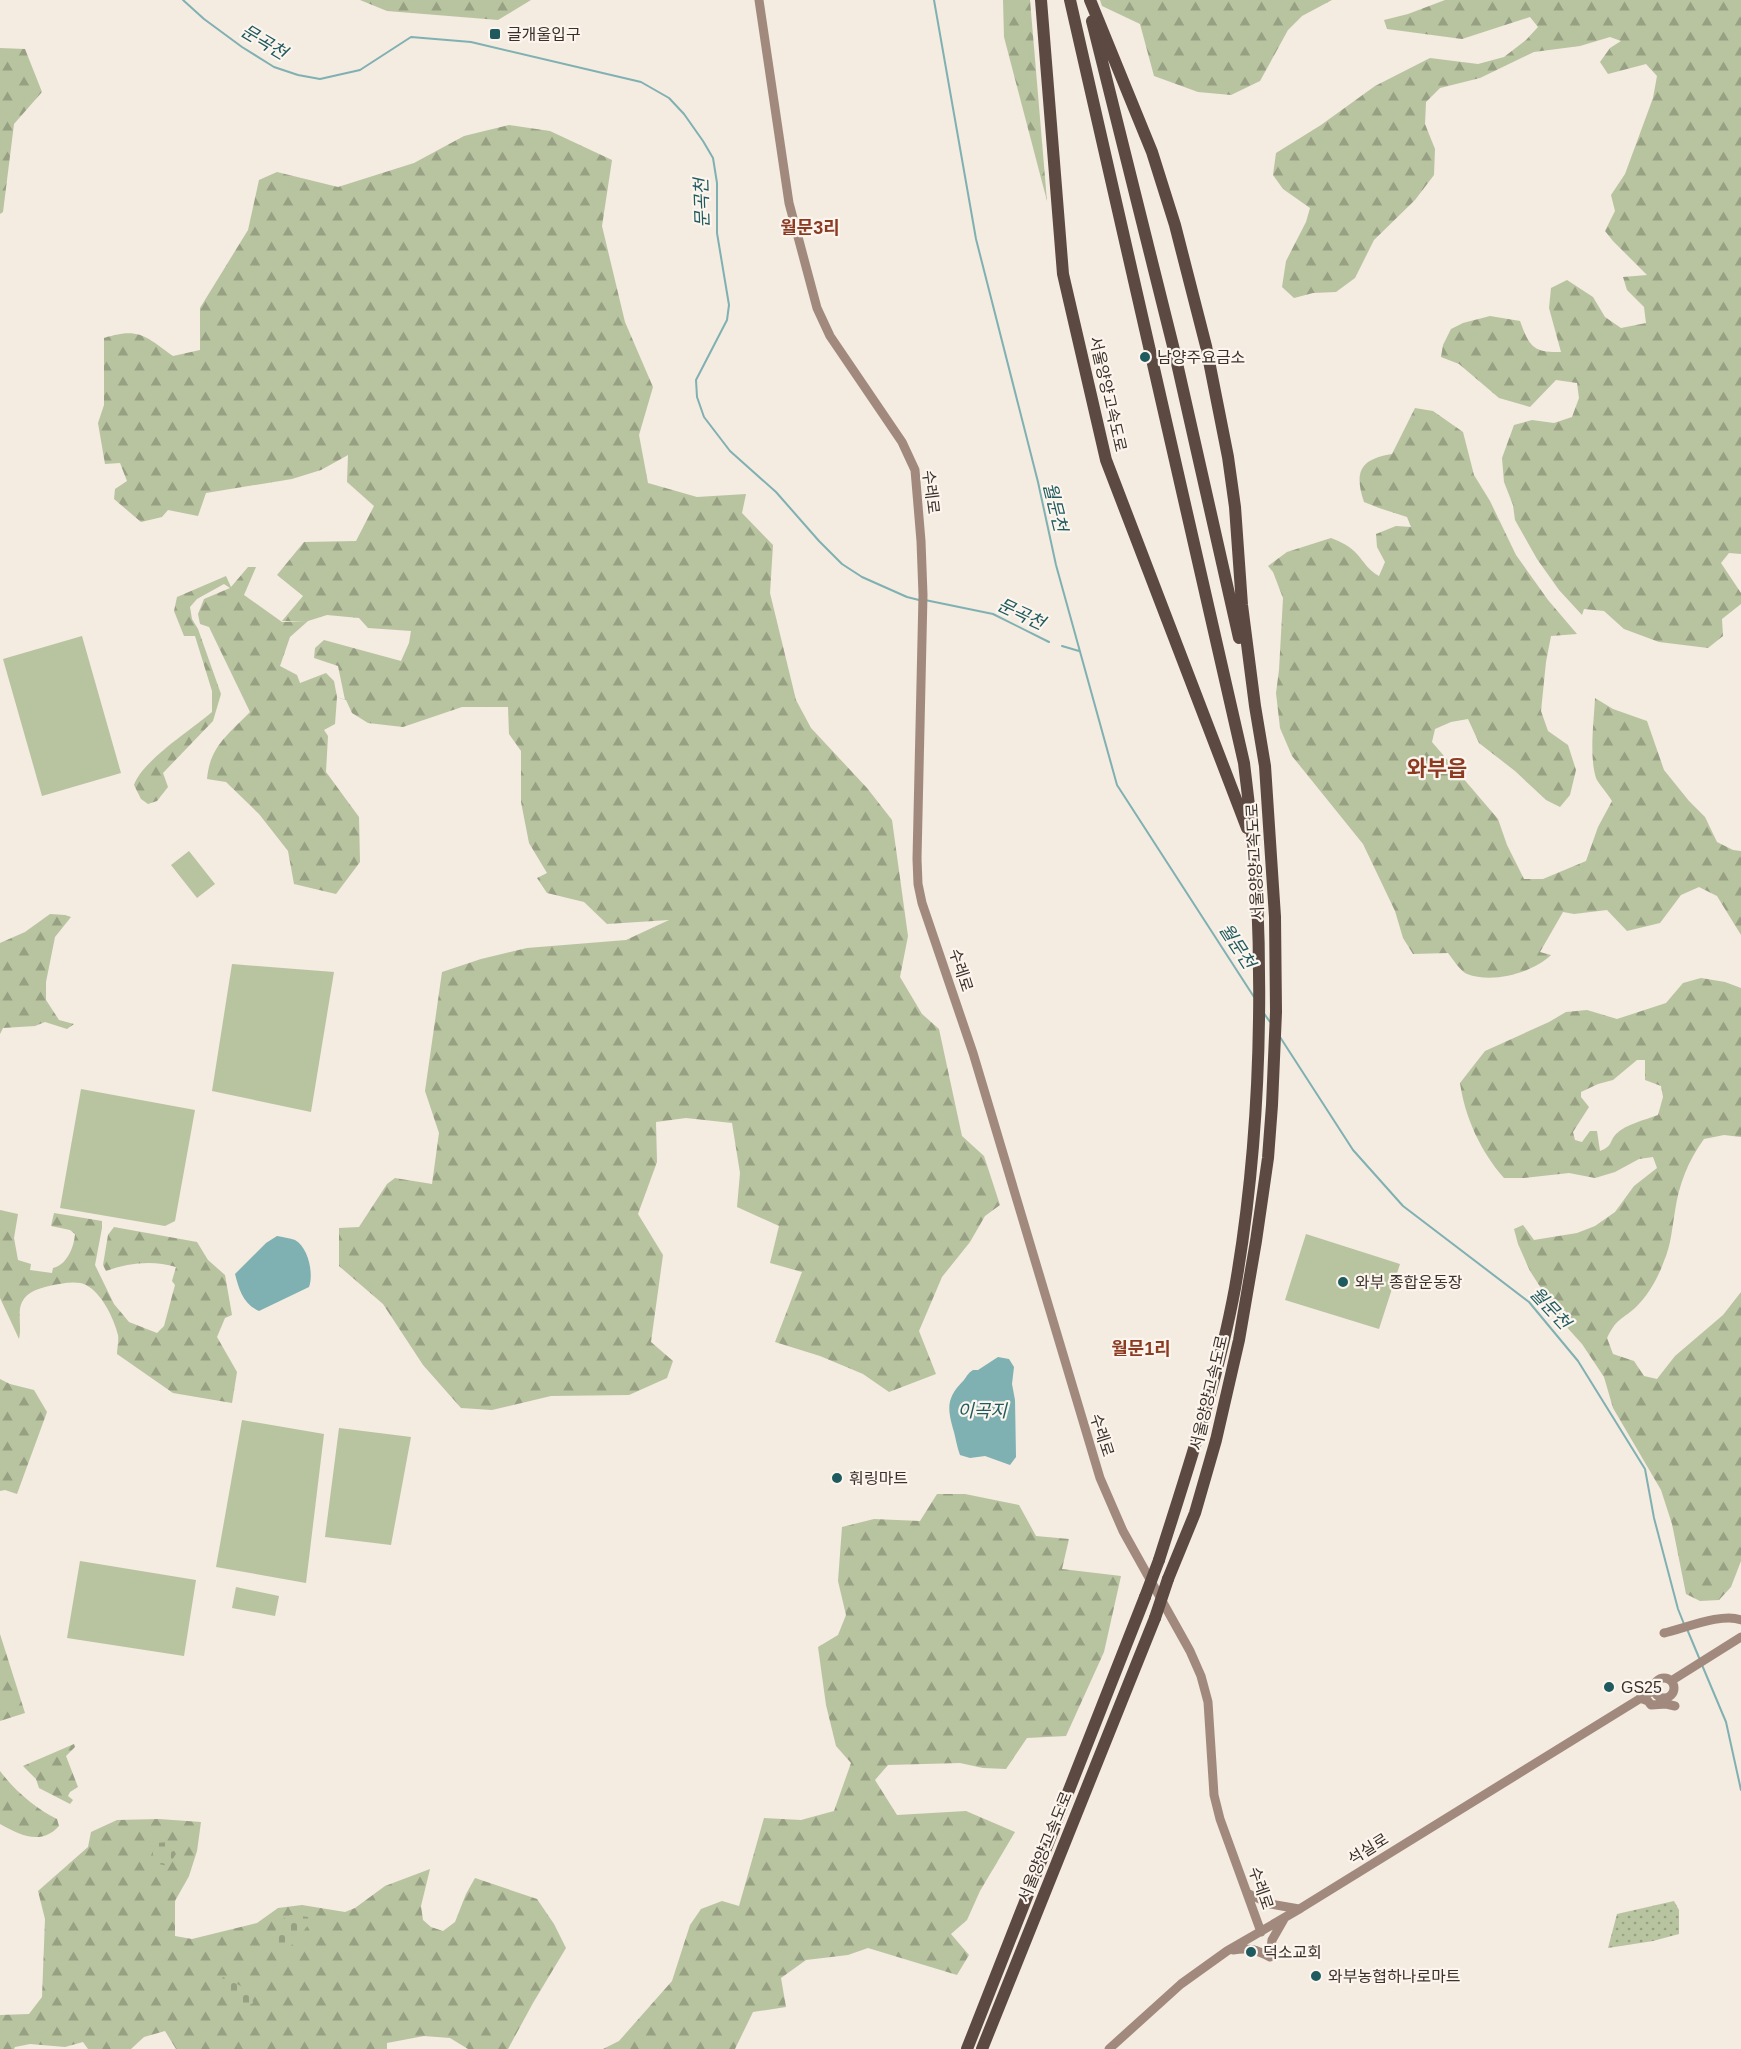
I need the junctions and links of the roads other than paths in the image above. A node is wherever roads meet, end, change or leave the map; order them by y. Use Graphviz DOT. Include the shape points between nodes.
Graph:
graph roads {
  1 [pos="759,0"];
  2 [pos="1041,0"];
  3 [pos="1070,0"];
  4 [pos="1088,0"];
  5 [pos="1255,706"];
  6 [pos="1253,844"];
  7 [pos="1741,1620"];
  8 [pos="1667,1632"];
  9 [pos="1738,1638"];
  10 [pos="1665,1670"];
  11 [pos="1676,1678"];
  12 [pos="1654,1690"];
  13 [pos="1640,1698"];
  14 [pos="1675,1706"];
  15 [pos="1247,1893"];
  16 [pos="1299,1909"];
  17 [pos="1285,1917"];
  18 [pos="1261,1932"];
  19 [pos="1227,1951"];
  20 [pos="967,2049"];
  21 [pos="982,2049"];
  22 [pos="1109,2049"];
  1 -- 15 [label="main road, 수레로" via="789,202 817,308 830,336 890,421 915,470 923,600 917,858 922,903 973,1053 1100,1478 1123,1531 1190,1651 1205,1687 1214,1795"];
  2 -- 6 [label="highway, 서울양양고속도로" via="1063,274 1106,460"];
  3 -- 6 [label="highway, 서울양양고속도로" via="1244,763"];
  4 -- 5 [label="highway, 서울양양고속도로" via="1174,350"];
  4 -- 5 [label="highway, 서울양양고속도로" via="1152,152 1206,346 1228,457"];
  5 -- 21 [label="highway, 서울양양고속도로, bridge" via="1265,766 1275,917 1276,1012 1268,1158 1239,1340 1195,1513"];
  6 -- 20 [label="highway, 서울양양고속도로, bridge" via="1258,1081 1254,1156 1234,1290 1201,1429 1159,1560"];
  7 -- 8 [label="main road" via="1713,1620"];
  9 -- 11 [label="main road"];
  10 -- 11 [label="main road"];
  11 -- 12 [label="main road, 석실로" via="1659,1679"];
  11 -- 12 [label="main road" via="1671,1696 1661,1697"];
  12 -- 13 [label="main road, 석실로"];
  13 -- 14 [label="main road" via="1651,1705"];
  13 -- 16 [label="main road, 석실로"];
  15 -- 16 [label="main road" via="1270,1904"];
  15 -- 18 [label="main road, 수레로"];
  16 -- 17 [label="main road, 석실로"];
  17 -- 18 [label="main road, 석실로"];
  17 -- 19 [label="main road" via="1272,1940 1270,1957 1254,1949"];
  18 -- 19 [label="main road, 석실로"];
  19 -- 22 [label="main road, 석실로" via="1181,1984"];
}
